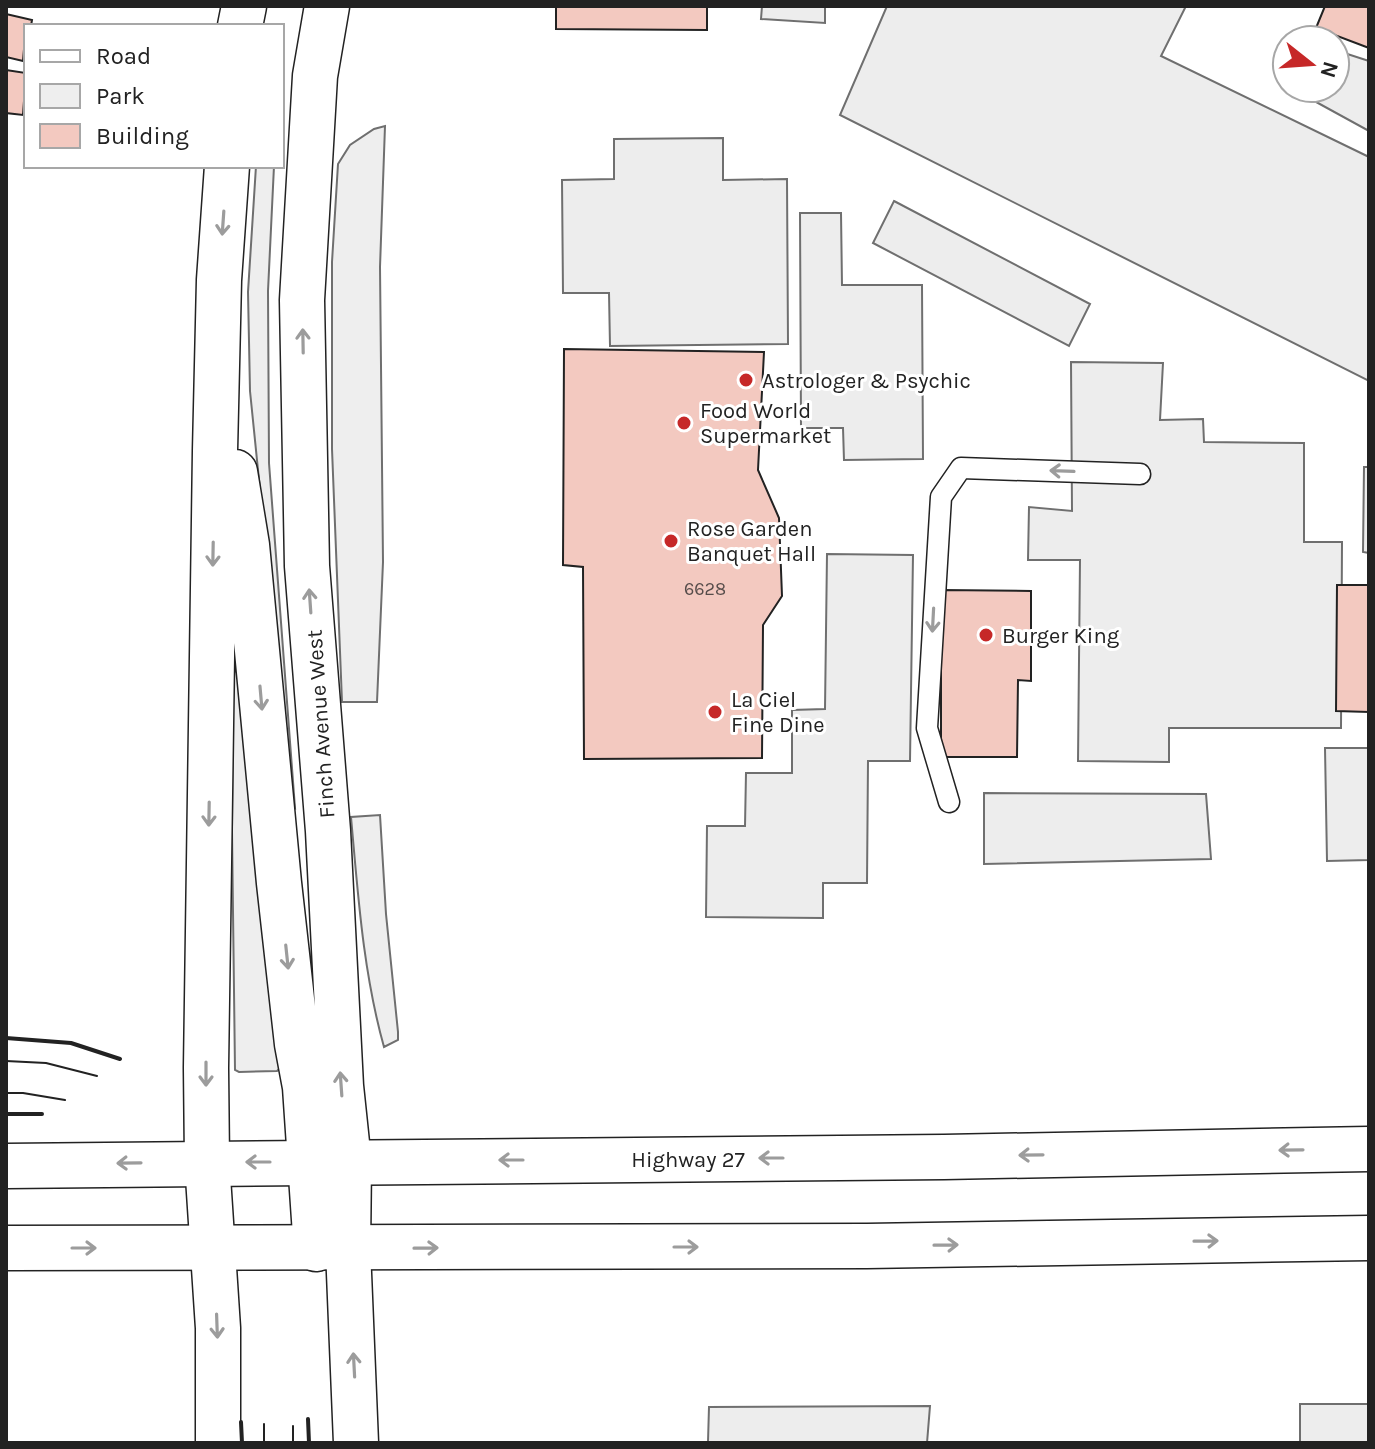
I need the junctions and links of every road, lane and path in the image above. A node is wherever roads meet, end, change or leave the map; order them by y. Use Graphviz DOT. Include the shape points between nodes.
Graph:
graph roads {
  1 [pos="327,6"];
  2 [pos="298,71"];
  3 [pos="227,168"];
  4 [pos="217,371"];
  5 [pos="1140,474"];
  6 [pos="949,802"];
  7 [pos="1369,1149"];
  8 [pos="207,1162"];
  9 [pos="329,1162"];
  10 [pos="6,1166"];
  11 [pos="1369,1238"];
  12 [pos="6,1248"];
  13 [pos="213,1249"];
  14 [pos="332,1249"];
  15 [pos="218,1443"];
  16 [pos="356,1443"];
  1 -- 2 [label="main road, Finch Avenue West"];
  9 -- 2 [label="main road, Finch Avenue West, one-way" via="341,1086 307,566"];
  3 -- 4 [label="main road, Finch Avenue West, one-way"];
  4 -- 8 [label="main road, Finch Avenue West, one-way"];
  4 -- 9 [label="main road, Finch Avenue West, one-way" via="247,545 297,1044"];
  5 -- 6 [label="lane, one-way" via="961,468 941,497 927,728"];
  7 -- 9 [label="main road, Highway 27, one-way"];
  9 -- 8 [label="main road, Highway 27, one-way"];
  8 -- 10 [label="main road, Highway 27, one-way"];
  8 -- 13 [label="main road, Finch Avenue West"];
  9 -- 14 [label="main road, Finch Avenue West"];
  14 -- 11 [label="main road, one-way"];
  12 -- 13 [label="main road, one-way"];
  13 -- 14 [label="main road"];
  13 -- 15 [label="main road, Finch Avenue West, one-way"];
  16 -- 14 [label="main road, Finch Avenue West, one-way"];
}
